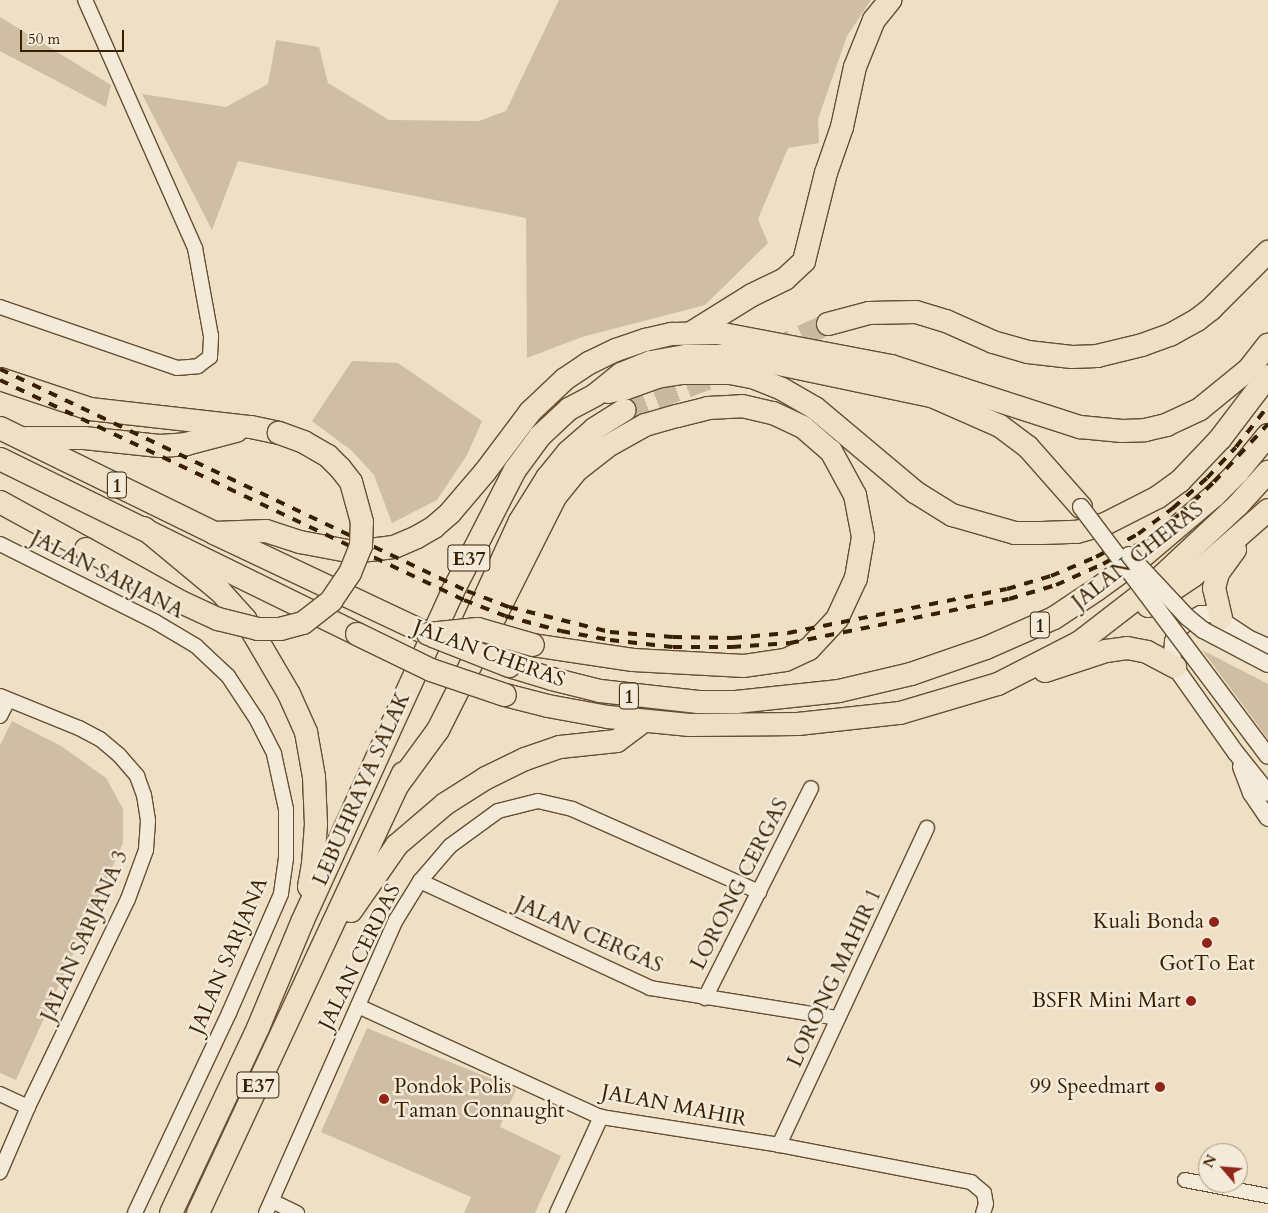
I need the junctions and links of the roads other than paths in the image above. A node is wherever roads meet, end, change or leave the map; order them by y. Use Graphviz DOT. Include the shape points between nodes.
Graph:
graph roads {
  1 [pos="85,0"];
  2 [pos="890,0"];
  3 [pos="1268,252"];
  4 [pos="0,307"];
  5 [pos="828,324"];
  6 [pos="693,332"];
  7 [pos="1268,345"];
  8 [pos="820,354"];
  9 [pos="1268,376"];
  10 [pos="0,379"];
  11 [pos="595,395"];
  12 [pos="940,398"];
  13 [pos="625,410"];
  14 [pos="251,427"];
  15 [pos="0,428"];
  16 [pos="1268,434"];
  17 [pos="21,438"];
  18 [pos="0,459"];
  19 [pos="1268,472"];
  20 [pos="0,502"];
  21 [pos="1081,507"];
  22 [pos="1264,514"];
  23 [pos="144,528"];
  24 [pos="214,533"];
  25 [pos="0,544"];
  26 [pos="1220,618"];
  27 [pos="428,634"];
  28 [pos="1080,642"];
  29 [pos="1268,647"];
  30 [pos="1268,664"];
  31 [pos="1175,667"];
  32 [pos="998,684"];
  33 [pos="4,698"];
  34 [pos="0,716"];
  35 [pos="642,722"];
  36 [pos="1236,753"];
  37 [pos="1268,756"];
  38 [pos="397,786"];
  39 [pos="811,788"];
  40 [pos="1268,793"];
  41 [pos="1268,818"];
  42 [pos="927,828"];
  43 [pos="420,881"];
  44 [pos="759,892"];
  45 [pos="303,920"];
  46 [pos="318,957"];
  47 [pos="705,998"];
  48 [pos="358,1006"];
  49 [pos="838,1018"];
  50 [pos="0,1094"];
  51 [pos="28,1107"];
  52 [pos="600,1117"];
  53 [pos="779,1145"];
  54 [pos="0,1172"];
  55 [pos="1185,1180"];
  56 [pos="1268,1196"];
  57 [pos="269,1207"];
  58 [pos="135,1213"];
  59 [pos="171,1213"];
  60 [pos="198,1213"];
  61 [pos="297,1213"];
  62 [pos="557,1213"];
  63 [pos="983,1213"];
  1 -- 4 [label="street" via="196,248 211,336 210,357 198,366 177,368"];
  2 -- 6 [label="highway" via="874,20 855,67 842,127 826,173 804,261 785,279"];
  3 -- 5 [label="highway" via="1197,320 1170,335 1097,356 1028,352 916,312 869,313"];
  6 -- 8 [label="highway" via="718,333"];
  6 -- 24 [label="highway" via="645,340 616,350 565,379 530,412 450,513 434,527 402,544 353,552 300,542 266,531"];
  7 -- 8 [label="highway" via="1249,369 1200,409 1166,425 1130,431 1080,427 891,366"];
  8 -- 12 [label="highway"];
  9 -- 11 [label="highway" via="1220,439 1180,481 1158,497 1105,524 1077,532 1050,533 1015,533 952,515 915,492 815,408 755,378 730,373 683,373"];
  10 -- 14 [label="highway" via="90,409"];
  11 -- 12 [label="highway" via="621,374 651,362 686,356 723,356 774,363"];
  11 -- 45 [label="highway, LEBUHRAYA SALAK / E37" via="569,409 540,436 515,470 453,592"];
  12 -- 21 [label="highway" via="1000,426 1028,447"];
  13 -- 38 [label="highway, LEBUHRAYA SALAK / E37" via="594,429 568,452 520,521"];
  14 -- 17 [label="highway" via="186,444 160,446 84,438"];
  14 -- 20 [label="highway, bridge" via="304,442 328,456 351,482 362,522 361,546 350,573 331,601 303,623 280,629 258,629 218,618 181,602"];
  15 -- 17 [label="highway, JALAN CHERAS / 1"];
  16 -- 27 [label="highway, JALAN CHERAS / 1, bridge" via="1214,496 1143,556 1068,609 986,648 911,674 839,691 736,702 698,702 600,691 552,680"];
  17 -- 24 [label="highway, JALAN CHERAS / 1"];
  18 -- 23 [label="highway, JALAN CHERAS / 1"];
  19 -- 28 [label="highway, JALAN CHERAS / 1" via="1146,591"];
  21 -- 30 [label="street, bridge" via="1187,617 1220,640"];
  21 -- 37 [label="street, bridge"];
  22 -- 26 [label="highway" via="1218,574 1214,588"];
  22 -- 28 [label="highway" via="1193,576 1112,630"];
  23 -- 35 [label="highway, JALAN CHERAS / 1, bridge" via="431,670 548,706"];
  23 -- 45 [label="highway" via="220,591 246,619 270,658 306,732 314,777 316,824"];
  24 -- 27 [label="highway, JALAN CHERAS / 1"];
  25 -- 58 [label="street, JALAN SARJANA" via="168,629 202,652 228,676 257,720 274,754 286,809 286,858 281,894 230,1013"];
  26 -- 29 [label="street" via="1248,638"];
  26 -- 31 [label="street" via="1201,614 1179,629 1173,648"];
  27 -- 38 [label="highway, bridge" via="478,630 533,645 633,660 744,666 785,660 809,649 837,618 856,578 863,537 854,495 831,451 804,427 773,413 742,406 708,408 645,425 606,447 577,470 555,497 438,730"];
  28 -- 32 [label="highway, JALAN CHERAS / 1"];
  31 -- 32 [label="highway" via="1147,652 1127,648"];
  31 -- 36 [label="street"];
  32 -- 35 [label="highway, JALAN CHERAS / 1" via="900,713 798,724"];
  33 -- 34 [label="street"];
  33 -- 51 [label="street, JALAN SARJANA 3" via="79,728 100,739 119,755 137,776 148,821 146,850 128,899"];
  35 -- 46 [label="highway" via="617,741 560,747 525,759 486,778 445,804 397,845"];
  36 -- 40 [label="street"];
  36 -- 41 [label="street" via="1251,793"];
  38 -- 46 [label="highway, LEBUHRAYA SALAK / E37"];
  39 -- 44 [label="street, LORONG CERGAS"];
  42 -- 49 [label="street, LORONG MAHIR 1"];
  43 -- 44 [label="street, JALAN CERDAS" via="450,846 498,811 538,801 572,809"];
  43 -- 47 [label="street, JALAN CERGAS" via="650,988"];
  43 -- 48 [label="street, JALAN CERDAS" via="396,920"];
  44 -- 47 [label="street, LORONG CERGAS"];
  45 -- 59 [label="highway, LEBUHRAYA SALAK / E37" via="258,1028"];
  46 -- 60 [label="highway, LEBUHRAYA SALAK / E37"];
  47 -- 49 [label="street, JALAN CERGAS"];
  48 -- 52 [label="street, JALAN MAHIR"];
  48 -- 57 [label="street, JALAN CERDAS"];
  49 -- 53 [label="street, LORONG MAHIR 1"];
  50 -- 51 [label="street"];
  51 -- 54 [label="street, JALAN SARJANA 3"];
  52 -- 53 [label="street, JALAN MAHIR"];
  52 -- 62 [label="street"];
  53 -- 63 [label="street, JALAN MAHIR" via="971,1182 984,1193 986,1204"];
  55 -- 56 [label="street"];
  57 -- 61 [label="street"];
}
